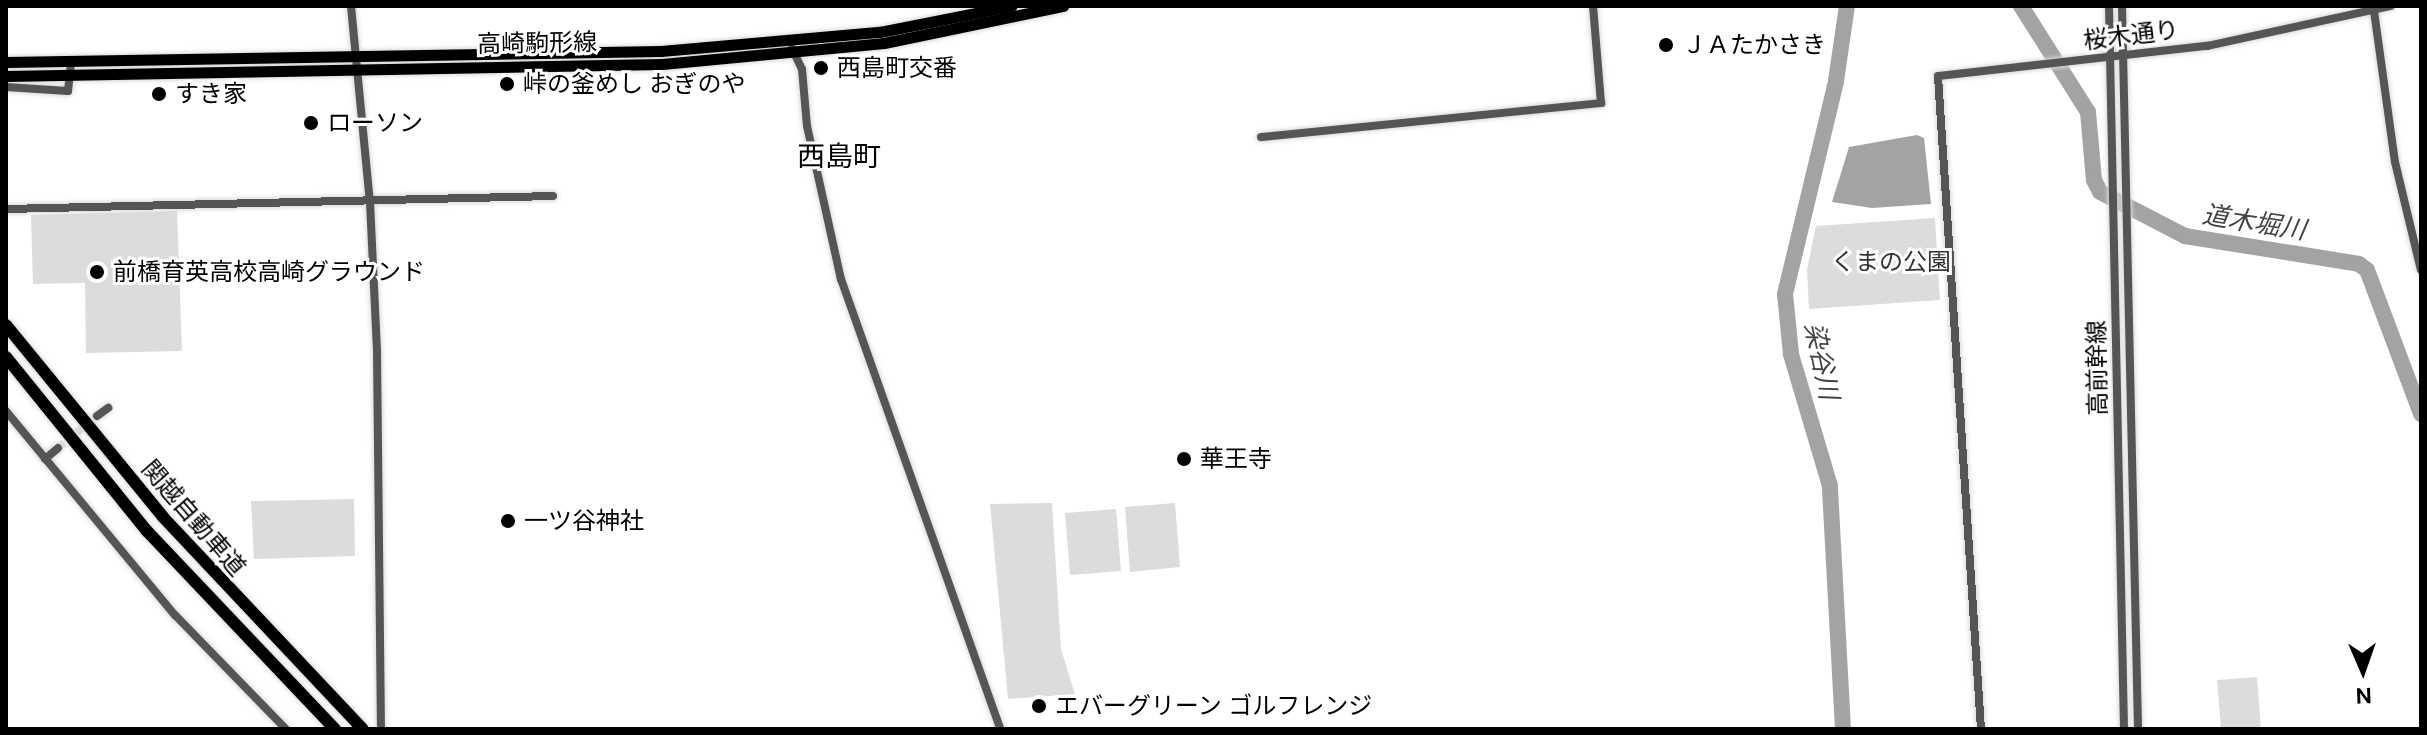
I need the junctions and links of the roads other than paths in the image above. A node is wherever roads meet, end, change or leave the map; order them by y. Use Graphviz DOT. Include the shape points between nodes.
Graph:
graph roads {
  1 [pos="351,6"];
  2 [pos="1011,6"];
  3 [pos="1063,6"];
  4 [pos="1593,6"];
  5 [pos="2109,6"];
  6 [pos="2122,6"];
  7 [pos="2391,6"];
  8 [pos="2374,11"];
  9 [pos="787,42"];
  10 [pos="798,55"];
  11 [pos="2123,55"];
  12 [pos="356,57"];
  13 [pos="2110,57"];
  14 [pos="6,62"];
  15 [pos="71,68"];
  16 [pos="359,70"];
  17 [pos="6,76"];
  18 [pos="6,87"];
  19 [pos="1261,137"];
  20 [pos="553,196"];
  21 [pos="370,202"];
  22 [pos="6,209"];
  23 [pos="2421,270"];
  24 [pos="6,325"];
  25 [pos="6,357"];
  26 [pos="108,408"];
  27 [pos="6,411"];
  28 [pos="97,416"];
  29 [pos="58,448"];
  30 [pos="45,459"];
  31 [pos="286,729"];
  32 [pos="335,729"];
  33 [pos="363,729"];
  34 [pos="381,729"];
  35 [pos="1000,729"];
  36 [pos="1981,729"];
  37 [pos="2124,729"];
  38 [pos="2138,729"];
  1 -- 12 [label="street"];
  2 -- 9 [label="main road, 高崎駒形線" via="880,32"];
  3 -- 10 [label="main road, 高崎駒形線"];
  4 -- 19 [label="street" via="1601,103"];
  5 -- 13 [label="street, 高前幹線"];
  6 -- 11 [label="street, 高前幹線"];
  7 -- 8 [label="street, 桜木通り"];
  8 -- 11 [label="street, 桜木通り" via="2207,46"];
  8 -- 23 [label="street" via="2395,162"];
  9 -- 10 [label="street"];
  9 -- 12 [label="main road, 高崎駒形線" via="661,51"];
  10 -- 16 [label="main road, 高崎駒形線" via="662,64"];
  10 -- 35 [label="street" via="807,126 837,265"];
  11 -- 13 [label="street, 桜木通り"];
  11 -- 38 [label="street, 高前幹線"];
  12 -- 15 [label="main road, 高崎駒形線"];
  12 -- 16 [label="street"];
  13 -- 36 [label="street, 桜木通り" via="1938,76"];
  13 -- 37 [label="street, 高前幹線"];
  14 -- 15 [label="main road, 高崎駒形線"];
  15 -- 16 [label="main road, 高崎駒形線"];
  15 -- 17 [label="main road, 高崎駒形線"];
  15 -- 18 [label="street" via="68,91"];
  16 -- 21 [label="street"];
  20 -- 21 [label="street"];
  21 -- 22 [label="street"];
  21 -- 34 [label="street"];
  24 -- 33 [label="highway, 関越自動車道" via="163,517"];
  25 -- 32 [label="highway, 関越自動車道" via="147,531"];
  26 -- 28 [label="street"];
  27 -- 30 [label="street"];
  29 -- 30 [label="street"];
  30 -- 31 [label="street" via="175,615"];
}
